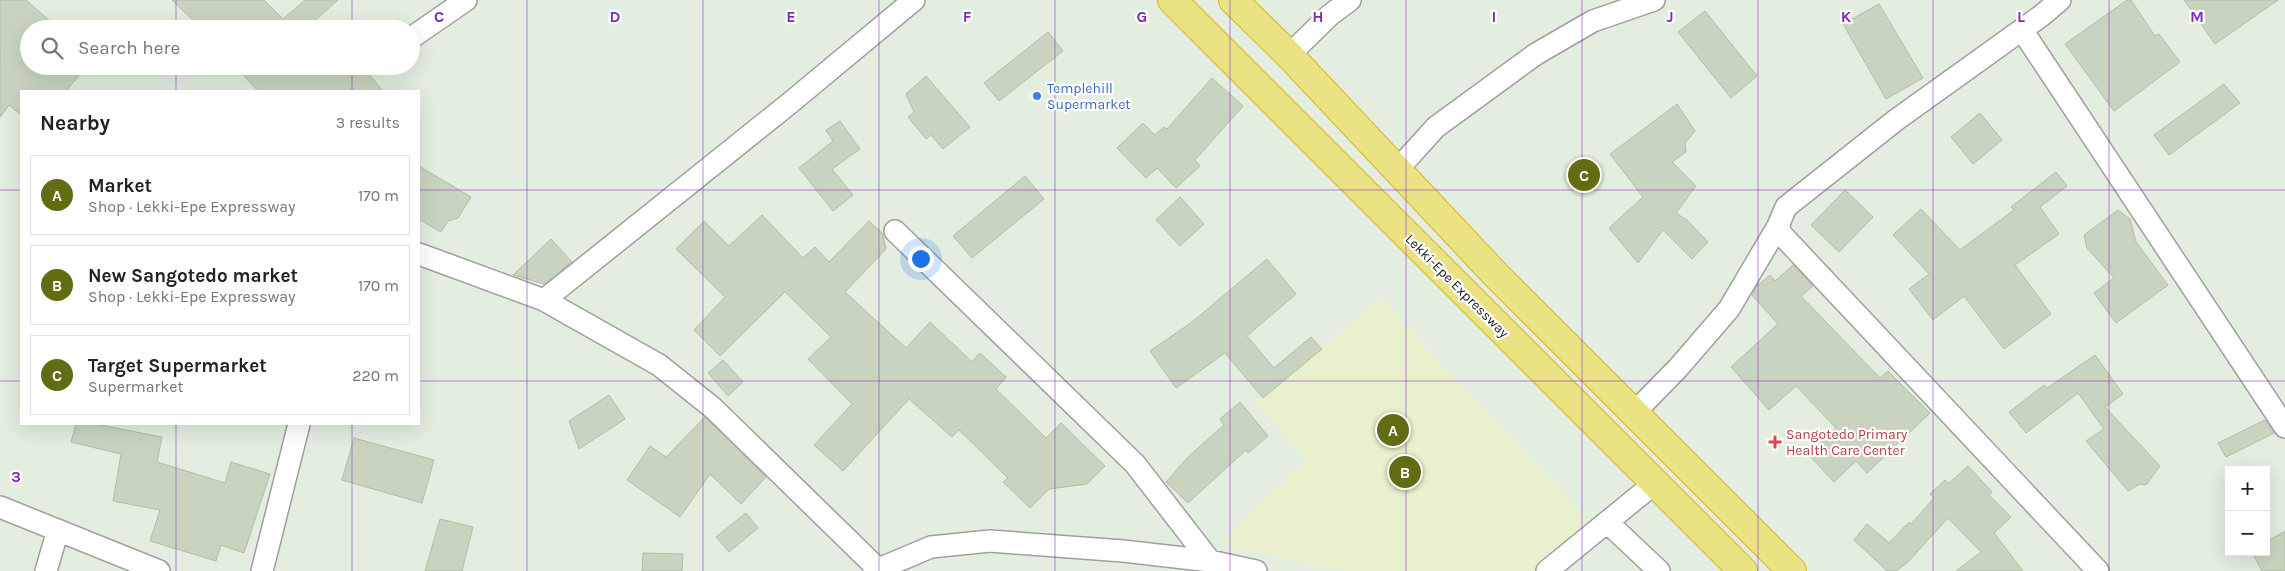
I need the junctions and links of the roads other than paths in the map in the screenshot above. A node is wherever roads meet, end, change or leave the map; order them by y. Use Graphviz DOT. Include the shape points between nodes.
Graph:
graph roads {
  1 [pos="466,0"];
  2 [pos="914,0"];
  3 [pos="1172,0"];
  4 [pos="1233,0"];
  5 [pos="1350,0"];
  6 [pos="1654,0"];
  7 [pos="2060,0"];
  8 [pos="2022,30"];
  9 [pos="420,32"];
  10 [pos="1289,55"];
  11 [pos="1397,170"];
  12 [pos="1778,226"];
  13 [pos="895,232"];
  14 [pos="420,254"];
  15 [pos="544,300"];
  16 [pos="1634,413"];
  17 [pos="299,425"];
  18 [pos="2285,427"];
  19 [pos="1655,483"];
  20 [pos="0,507"];
  21 [pos="1607,522"];
  22 [pos="58,530"];
  23 [pos="1210,561"];
  24 [pos="876,570"];
  25 [pos="46,571"];
  26 [pos="159,571"];
  27 [pos="262,571"];
  28 [pos="1256,571"];
  29 [pos="1547,571"];
  30 [pos="1659,571"];
  31 [pos="1744,571"];
  32 [pos="1792,571"];
  33 [pos="2098,571"];
  1 -- 9 [label="street"];
  2 -- 15 [label="street"];
  3 -- 19 [label="highway, Lekki-Epe Expressway"];
  4 -- 10 [label="highway"];
  5 -- 10 [label="street"];
  6 -- 11 [label="street" via="1593,22 1536,54 1436,127"];
  7 -- 8 [label="street"];
  8 -- 12 [label="street" via="1896,120 1786,207"];
  8 -- 18 [label="street"];
  10 -- 11 [label="highway"];
  11 -- 16 [label="highway"];
  12 -- 16 [label="street" via="1729,309"];
  12 -- 33 [label="street" via="1782,235"];
  13 -- 23 [label="street" via="1135,464"];
  14 -- 15 [label="street"];
  15 -- 24 [label="street" via="659,365 713,408"];
  16 -- 32 [label="highway"];
  17 -- 27 [label="street"];
  19 -- 21 [label="street"];
  19 -- 31 [label="highway, Lekki-Epe Expressway"];
  20 -- 22 [label="street"];
  21 -- 29 [label="street"];
  21 -- 30 [label="street"];
  22 -- 25 [label="street"];
  22 -- 26 [label="street"];
  23 -- 24 [label="street" via="990,541 931,547"];
  23 -- 28 [label="street"];
}
